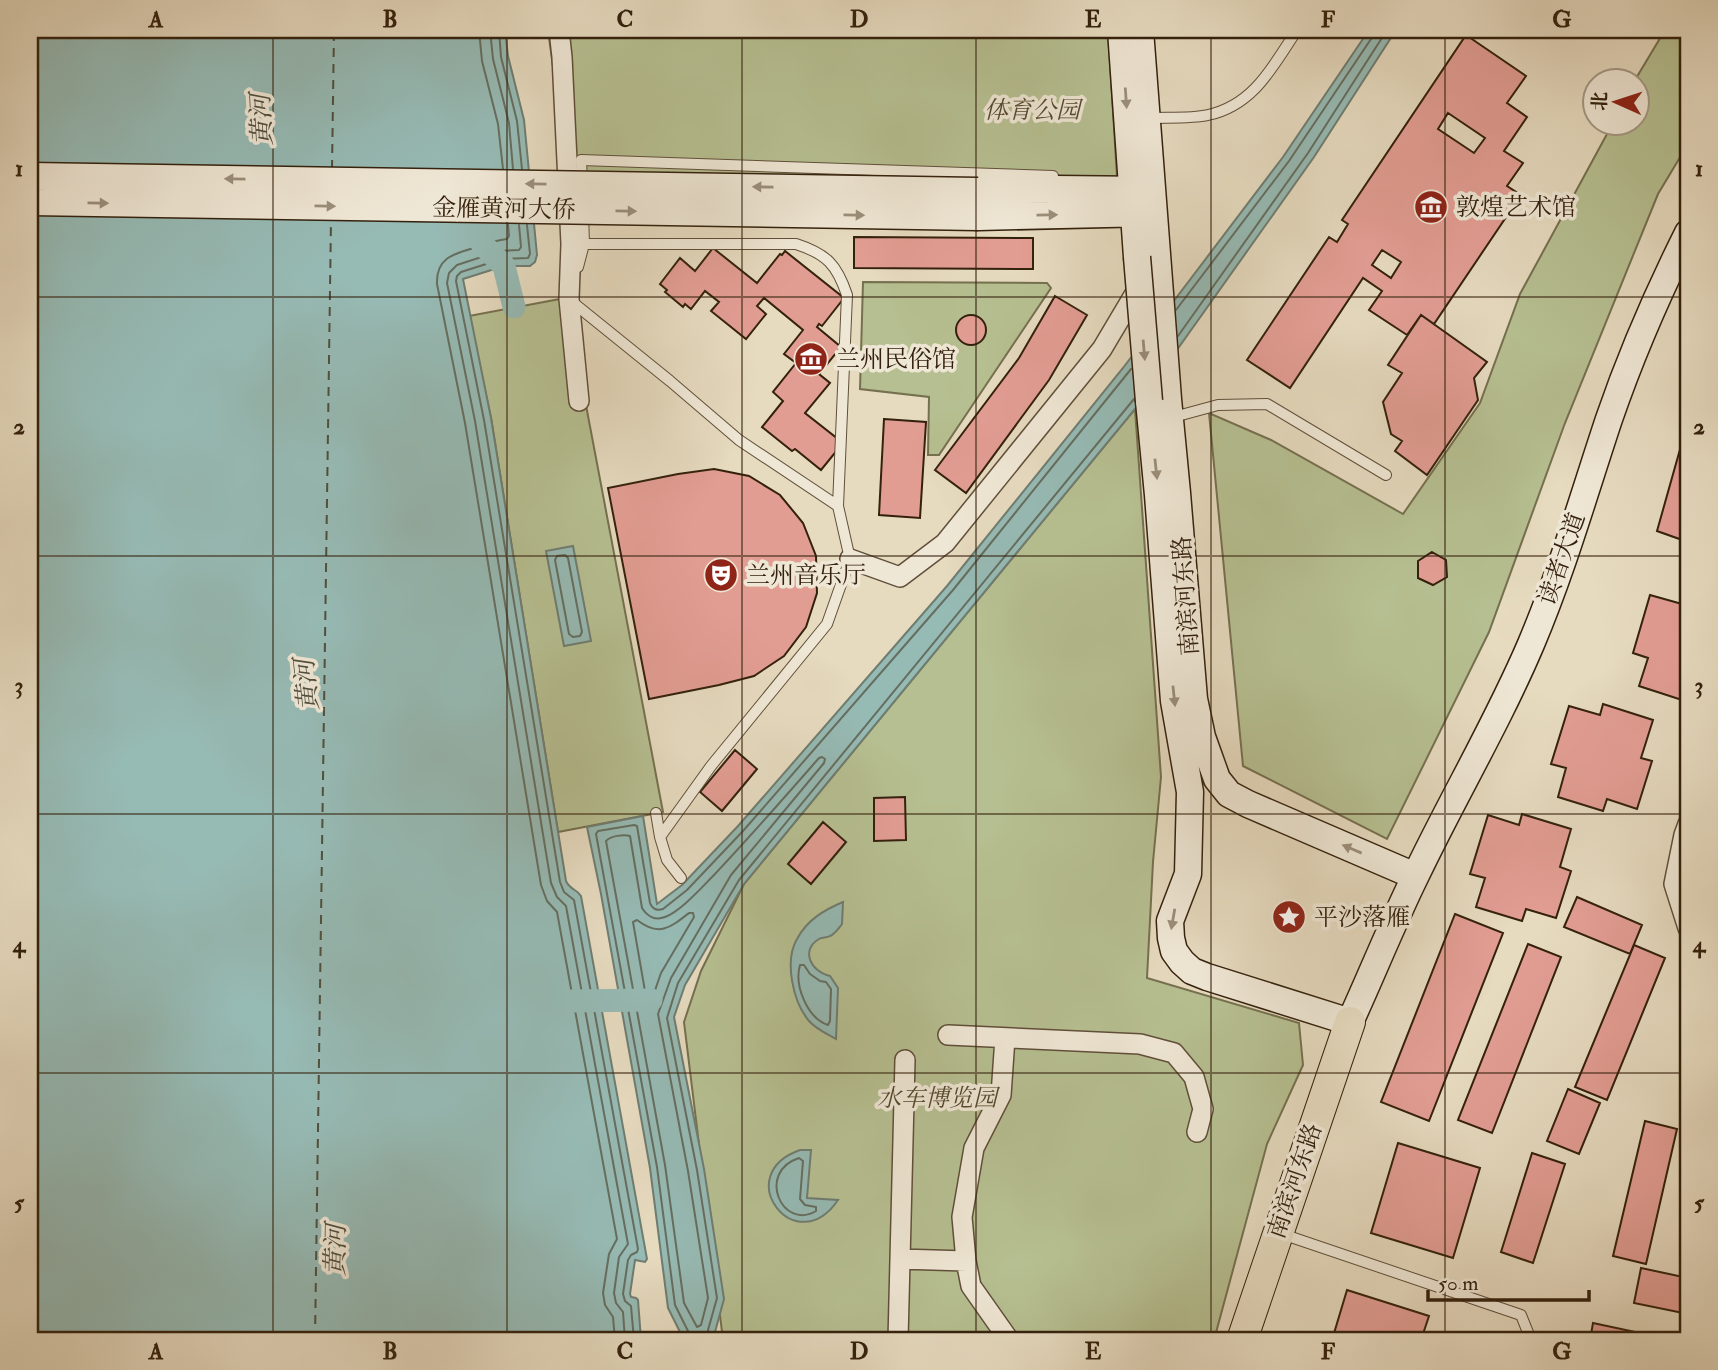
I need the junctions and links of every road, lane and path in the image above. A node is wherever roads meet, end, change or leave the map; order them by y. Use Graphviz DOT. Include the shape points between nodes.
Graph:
graph roads {
  1 [pos="559,30"];
  2 [pos="1121,30"];
  3 [pos="1140,30"];
  4 [pos="1297,30"];
  5 [pos="1147,118"];
  6 [pos="30,176"];
  7 [pos="1058,177"];
  8 [pos="1084,180"];
  9 [pos="30,202"];
  10 [pos="1143,202"];
  11 [pos="978,204"];
  12 [pos="1688,233"];
  13 [pos="584,244"];
  14 [pos="1147,257"];
  15 [pos="569,299"];
  16 [pos="579,401"];
  17 [pos="1162,406"];
  18 [pos="1386,475"];
  19 [pos="838,506"];
  20 [pos="850,559"];
  21 [pos="656,813"];
  22 [pos="1688,824"];
  23 [pos="660,837"];
  24 [pos="1415,876"];
  25 [pos="681,878"];
  26 [pos="1688,928"];
  27 [pos="1350,1022"];
  28 [pos="948,1035"];
  29 [pos="1004,1038"];
  30 [pos="905,1060"];
  31 [pos="1198,1132"];
  32 [pos="1278,1232"];
  33 [pos="900,1259"];
  34 [pos="966,1261"];
  35 [pos="898,1340"];
  36 [pos="1009,1340"];
  37 [pos="1242,1340"];
  38 [pos="1531,1340"];
  1 -- 15 [label="street" via="571,244"];
  2 -- 10 [label="main road, 南滨河东路, one-way"];
  3 -- 5 [label="main road, 南滨河东路"];
  4 -- 5 [label="lane" via="1255,90 1233,106 1207,116"];
  5 -- 10 [label="main road, 南滨河东路"];
  11 -- 6 [label="main road, 金雁黄河大侨, one-way, bridge"];
  7 -- 13 [label="lane" via="581,160"];
  8 -- 10 [label="lane"];
  9 -- 11 [label="main road, 金雁黄河大侨, one-way, bridge"];
  10 -- 11 [label="main road"];
  10 -- 14 [label="main road, 南滨河东路"];
  12 -- 24 [label="main road, 读者大道" via="1634,353 1531,644"];
  13 -- 15 [label="lane"];
  13 -- 19 [label="lane" via="796,244 830,262 847,295"];
  14 -- 17 [label="main road, 南滨河东路, bridge"];
  14 -- 20 [label="street" via="1102,349 945,542 900,577"];
  15 -- 16 [label="street"];
  15 -- 19 [label="lane" via="739,440"];
  17 -- 18 [label="lane" via="1266,404"];
  24 -- 17 [label="main road, 南滨河东路, one-way" via="1248,804 1228,793 1217,779 1194,699 1177,494"];
  17 -- 27 [label="main road, 南滨河东路, one-way" via="1158,495 1174,701 1190,792 1188,874 1170,921 1174,951 1192,971"];
  19 -- 20 [label="lane"];
  20 -- 23 [label="lane" via="827,624 711,766"];
  21 -- 23 [label="lane"];
  22 -- 26 [label="street" via="1674,884"];
  23 -- 25 [label="lane" via="667,860"];
  24 -- 27 [label="main road, 南滨河东路"];
  27 -- 32 [label="main road, 南滨河东路"];
  28 -- 29 [label="street"];
  29 -- 31 [label="street" via="1140,1044 1174,1053 1194,1077 1203,1109"];
  29 -- 34 [label="street" via="1001,1095 974,1148 962,1217"];
  30 -- 33 [label="street"];
  32 -- 37 [label="main road, 南滨河东路"];
  32 -- 38 [label="lane" via="1521,1315"];
  33 -- 34 [label="street"];
  33 -- 35 [label="street"];
  34 -- 36 [label="street" via="971,1286"];
}
